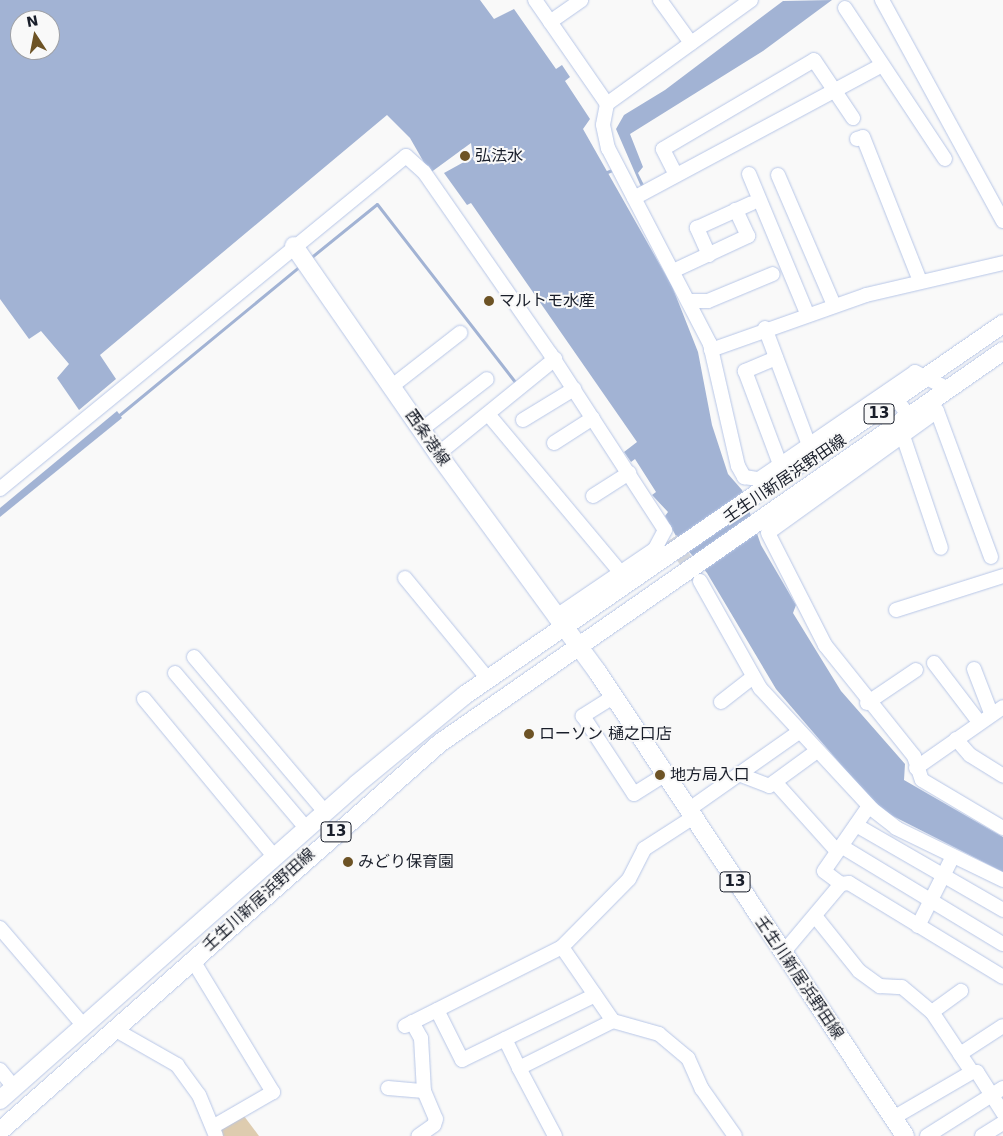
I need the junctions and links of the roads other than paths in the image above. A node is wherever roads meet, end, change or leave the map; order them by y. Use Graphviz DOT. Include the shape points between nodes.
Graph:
graph roads {
  1 [pos="535,0"];
  2 [pos="581,0"];
  3 [pos="660,0"];
  4 [pos="751,0"];
  5 [pos="882,0"];
  6 [pos="845,8"];
  7 [pos="550,22"];
  8 [pos="691,43"];
  9 [pos="882,65"];
  10 [pos="835,88"];
  11 [pos="607,104"];
  12 [pos="853,118"];
  13 [pos="956,136"];
  14 [pos="857,139"];
  15 [pos="936,146"];
  16 [pos="945,159"];
  17 [pos="749,174"];
  18 [pos="676,175"];
  19 [pos="778,175"];
  20 [pos="634,198"];
  21 [pos="752,203"];
  22 [pos="736,210"];
  23 [pos="1003,221"];
  24 [pos="294,246"];
  25 [pos="708,254"];
  26 [pos="1003,263"];
  27 [pos="673,271"];
  28 [pos="773,274"];
  29 [pos="920,281"];
  30 [pos="689,301"];
  31 [pos="834,305"];
  32 [pos="807,313"];
  33 [pos="1003,324"];
  34 [pos="765,328"];
  35 [pos="459,332"];
  36 [pos="711,350"];
  37 [pos="1003,351"];
  38 [pos="776,358"];
  39 [pos="555,359"];
  40 [pos="486,378"];
  41 [pos="928,380"];
  42 [pos="391,387"];
  43 [pos="949,388"];
  44 [pos="574,389"];
  45 [pos="898,401"];
  46 [pos="488,414"];
  47 [pos="593,418"];
  48 [pos="522,420"];
  49 [pos="913,421"];
  50 [pos="421,430"];
  51 [pos="903,436"];
  52 [pos="554,443"];
  53 [pos="808,445"];
  54 [pos="438,454"];
  55 [pos="780,464"];
  56 [pos="629,473"];
  57 [pos="0,489"];
  58 [pos="593,496"];
  59 [pos="673,539"];
  60 [pos="941,548"];
  61 [pos="991,557"];
  62 [pos="621,573"];
  63 [pos="698,573"];
  64 [pos="1003,576"];
  65 [pos="405,578"];
  66 [pos="896,610"];
  67 [pos="559,622"];
  68 [pos="576,646"];
  69 [pos="194,657"];
  70 [pos="934,663"];
  71 [pos="916,669"];
  72 [pos="974,669"];
  73 [pos="175,673"];
  74 [pos="753,677"];
  75 [pos="488,679"];
  76 [pos="613,697"];
  77 [pos="144,699"];
  78 [pos="721,702"];
  79 [pos="867,703"];
  80 [pos="997,710"];
  81 [pos="979,722"];
  82 [pos="799,732"];
  83 [pos="956,739"];
  84 [pos="817,751"];
  85 [pos="916,768"];
  86 [pos="665,775"];
  87 [pos="741,775"];
  88 [pos="1003,776"];
  89 [pos="774,782"];
  90 [pos="869,806"];
  91 [pos="325,812"];
  92 [pos="690,814"];
  93 [pos="856,825"];
  94 [pos="306,828"];
  95 [pos="1003,828"];
  96 [pos="839,849"];
  97 [pos="274,856"];
  98 [pos="953,856"];
  99 [pos="944,876"];
  100 [pos="1003,880"];
  101 [pos="841,884"];
  102 [pos="932,902"];
  103 [pos="1003,910"];
  104 [pos="815,916"];
  105 [pos="918,926"];
  106 [pos="0,928"];
  107 [pos="1003,944"];
  108 [pos="562,947"];
  109 [pos="782,954"];
  110 [pos="192,959"];
  111 [pos="1003,977"];
  112 [pos="961,991"];
  113 [pos="595,995"];
  114 [pos="437,1010"];
  115 [pos="932,1012"];
  116 [pos="613,1021"];
  117 [pos="83,1025"];
  118 [pos="1003,1026"];
  119 [pos="114,1029"];
  120 [pos="505,1039"];
  121 [pos="960,1054"];
  122 [pos="519,1068"];
  123 [pos="0,1070"];
  124 [pos="972,1072"];
  125 [pos="14,1087"];
  126 [pos="388,1088"];
  127 [pos="424,1091"];
  128 [pos="998,1092"];
  129 [pos="0,1100"];
  130 [pos="1003,1113"];
  131 [pos="893,1118"];
  132 [pos="1003,1123"];
  133 [pos="215,1131"];
  134 [pos="0,1132"];
  135 [pos="420,1136"];
  136 [pos="555,1136"];
  137 [pos="735,1136"];
  138 [pos="905,1136"];
  139 [pos="927,1136"];
  140 [pos="982,1136"];
  1 -- 7 [label="street"];
  2 -- 7 [label="street"];
  3 -- 8 [label="street"];
  4 -- 8 [label="street"];
  5 -- 13 [label="street"];
  6 -- 9 [label="street"];
  7 -- 11 [label="street"];
  8 -- 11 [label="street"];
  9 -- 10 [label="street"];
  9 -- 15 [label="street"];
  10 -- 12 [label="street"];
  10 -- 18 [label="street"];
  10 -- 18 [label="street" via="814,60 663,149"];
  11 -- 20 [label="street" via="604,136"];
  13 -- 15 [label="street"];
  13 -- 23 [label="street"];
  14 -- 29 [label="street" via="863,137"];
  15 -- 16 [label="street"];
  17 -- 32 [label="street"];
  18 -- 20 [label="street"];
  19 -- 31 [label="street"];
  20 -- 27 [label="street"];
  21 -- 22 [label="street"];
  22 -- 25 [label="street" via="697,228"];
  22 -- 25 [label="street" via="748,236"];
  24 -- 39 [label="street" via="400,157 410,158 424,172"];
  24 -- 42 [label="main road, 西条港線"];
  24 -- 57 [label="street"];
  25 -- 27 [label="street"];
  26 -- 29 [label="street"];
  27 -- 30 [label="street"];
  28 -- 30 [label="street" via="708,301"];
  29 -- 31 [label="street"];
  30 -- 36 [label="street"];
  31 -- 32 [label="street"];
  32 -- 34 [label="street"];
  33 -- 41 [label="main road, 壬生川新居浜野田線 / 13"];
  34 -- 36 [label="street"];
  34 -- 38 [label="street"];
  35 -- 42 [label="street"];
  36 -- 55 [label="street" via="731,443 744,477 759,478"];
  37 -- 43 [label="main road, 壬生川新居浜野田線 / 13"];
  38 -- 53 [label="street"];
  38 -- 55 [label="street" via="745,371 770,447"];
  39 -- 44 [label="street"];
  39 -- 46 [label="street"];
  40 -- 50 [label="street"];
  41 -- 43 [label="street"];
  41 -- 45 [label="main road, 壬生川新居浜野田線 / 13"];
  41 -- 53 [label="street" via="915,372"];
  42 -- 50 [label="main road, 西条港線"];
  43 -- 49 [label="main road, 壬生川新居浜野田線 / 13"];
  44 -- 47 [label="street"];
  44 -- 48 [label="street"];
  45 -- 49 [label="street"];
  45 -- 59 [label="main road, 壬生川新居浜野田線 / 13" via="752,502"];
  46 -- 54 [label="street"];
  46 -- 62 [label="street"];
  47 -- 52 [label="street"];
  47 -- 56 [label="street"];
  49 -- 51 [label="street"];
  49 -- 61 [label="street" via="938,411"];
  49 -- 63 [label="main road, 壬生川新居浜野田線 / 13" via="754,522"];
  50 -- 54 [label="main road, 西条港線"];
  51 -- 60 [label="street"];
  51 -- 79 [label="street" via="768,533 820,637"];
  53 -- 55 [label="street"];
  54 -- 67 [label="main road, 西条港線"];
  56 -- 58 [label="street"];
  56 -- 59 [label="street"];
  59 -- 62 [label="street"];
  59 -- 67 [label="main road, 壬生川新居浜野田線 / 13"];
  62 -- 67 [label="street"];
  63 -- 68 [label="main road, 壬生川新居浜野田線 / 13"];
  63 -- 74 [label="street"];
  64 -- 66 [label="street"];
  65 -- 75 [label="street"];
  67 -- 68 [label="main road, 壬生川新居浜野田線 / 13"];
  67 -- 75 [label="main road, 壬生川新居浜野田線 / 13"];
  68 -- 76 [label="main road, 壬生川新居浜野田線 / 13"];
  68 -- 110 [label="main road, 壬生川新居浜野田線 / 13" via="433,749"];
  69 -- 91 [label="street"];
  70 -- 81 [label="street"];
  71 -- 79 [label="street"];
  72 -- 80 [label="street"];
  73 -- 94 [label="street"];
  74 -- 78 [label="street"];
  74 -- 82 [label="street"];
  75 -- 91 [label="main road, 壬生川新居浜野田線 / 13"];
  76 -- 86 [label="main road, 壬生川新居浜野田線 / 13"];
  76 -- 86 [label="street" via="583,716 634,794"];
  77 -- 97 [label="street"];
  79 -- 85 [label="street" via="914,756"];
  80 -- 81 [label="street"];
  81 -- 83 [label="street"];
  82 -- 84 [label="street"];
  82 -- 87 [label="street"];
  83 -- 85 [label="street"];
  83 -- 88 [label="street" via="970,755"];
  84 -- 89 [label="street"];
  84 -- 90 [label="street"];
  85 -- 95 [label="street" via="933,788"];
  86 -- 92 [label="main road, 壬生川新居浜野田線 / 13"];
  87 -- 89 [label="street" via="769,786"];
  87 -- 92 [label="street"];
  89 -- 96 [label="street"];
  90 -- 93 [label="street"];
  90 -- 98 [label="street" via="896,828"];
  91 -- 94 [label="main road, 壬生川新居浜野田線 / 13"];
  92 -- 108 [label="street" via="644,849 629,879"];
  92 -- 109 [label="main road, 壬生川新居浜野田線 / 13"];
  93 -- 96 [label="street"];
  93 -- 99 [label="street"];
  94 -- 97 [label="main road, 壬生川新居浜野田線 / 13"];
  96 -- 101 [label="street" via="824,871"];
  96 -- 102 [label="street"];
  97 -- 117 [label="main road, 壬生川新居浜野田線 / 13"];
  98 -- 99 [label="street"];
  98 -- 100 [label="street"];
  99 -- 102 [label="street"];
  99 -- 103 [label="street"];
  101 -- 104 [label="street"];
  101 -- 105 [label="street" via="849,883"];
  102 -- 105 [label="street"];
  102 -- 107 [label="street"];
  104 -- 109 [label="street"];
  104 -- 115 [label="street" via="860,971 880,986 902,987"];
  105 -- 111 [label="street"];
  106 -- 117 [label="street"];
  108 -- 113 [label="street"];
  108 -- 114 [label="street"];
  109 -- 131 [label="main road, 壬生川新居浜野田線 / 13"];
  110 -- 119 [label="main road, 壬生川新居浜野田線 / 13"];
  110 -- 133 [label="street" via="273,1092"];
  112 -- 115 [label="street"];
  113 -- 116 [label="street"];
  113 -- 120 [label="street"];
  114 -- 120 [label="street" via="462,1060"];
  114 -- 127 [label="street" via="409,1024 421,1038"];
  115 -- 121 [label="street"];
  116 -- 122 [label="street"];
  116 -- 137 [label="street" via="659,1034 688,1058 702,1089"];
  117 -- 125 [label="main road, 壬生川新居浜野田線 / 13"];
  118 -- 121 [label="street"];
  119 -- 133 [label="street" via="177,1065"];
  119 -- 134 [label="main road, 壬生川新居浜野田線 / 13"];
  120 -- 122 [label="street"];
  121 -- 124 [label="street"];
  122 -- 136 [label="street"];
  123 -- 125 [label="street"];
  124 -- 128 [label="street" via="977,1072"];
  124 -- 131 [label="street"];
  125 -- 129 [label="main road, 壬生川新居浜野田線 / 13"];
  126 -- 127 [label="street"];
  127 -- 135 [label="street" via="436,1118"];
  128 -- 130 [label="street"];
  128 -- 139 [label="street"];
  131 -- 138 [label="main road, 壬生川新居浜野田線 / 13"];
  132 -- 140 [label="street"];
}
